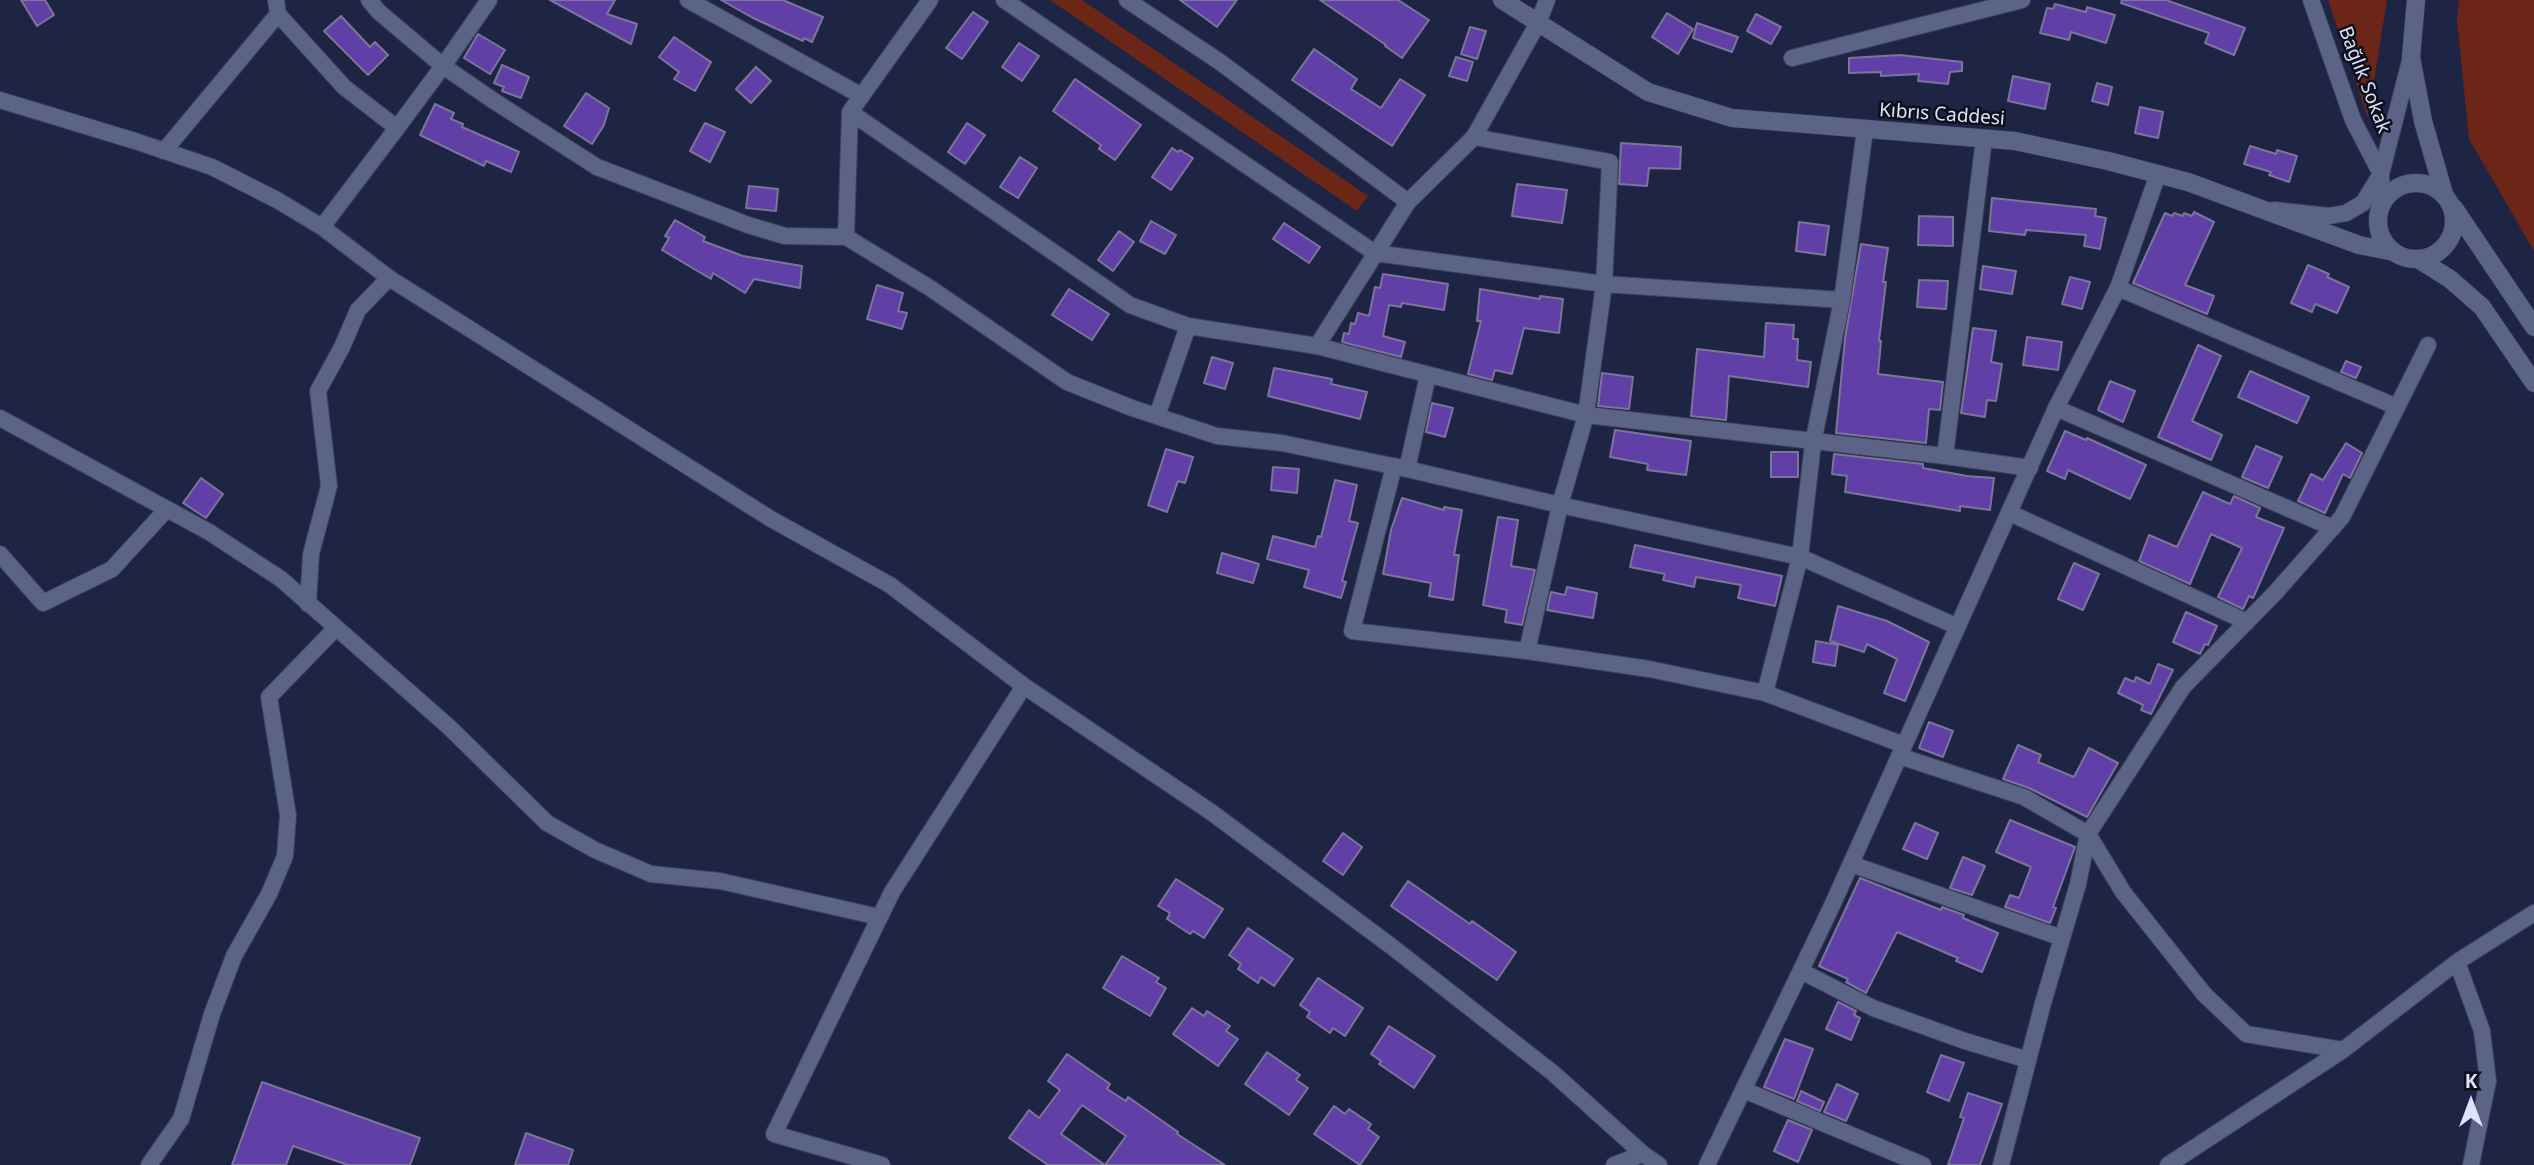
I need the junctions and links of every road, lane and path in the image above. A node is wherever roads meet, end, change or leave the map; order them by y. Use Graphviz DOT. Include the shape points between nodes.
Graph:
graph roads {
  1 [pos="369,0"];
  2 [pos="489,0"];
  3 [pos="688,0"];
  4 [pos="930,0"];
  5 [pos="1004,0"];
  6 [pos="1127,0"];
  7 [pos="1503,0"];
  8 [pos="1547,0"];
  9 [pos="2022,0"];
  10 [pos="2311,0"];
  11 [pos="2416,0"];
  12 [pos="277,7"];
  13 [pos="1538,23"];
  14 [pos="2411,57"];
  15 [pos="1792,58"];
  16 [pos="443,66"];
  17 [pos="862,96"];
  18 [pos="0,100"];
  19 [pos="850,112"];
  20 [pos="397,128"];
  21 [pos="1865,130"];
  22 [pos="1474,137"];
  23 [pos="1984,139"];
  24 [pos="164,151"];
  25 [pos="2158,174"];
  26 [pos="2381,174"];
  27 [pos="2448,199"];
  28 [pos="1408,202"];
  29 [pos="2381,207"];
  30 [pos="2262,209"];
  31 [pos="322,227"];
  32 [pos="846,237"];
  33 [pos="2394,252"];
  34 [pos="1375,253"];
  35 [pos="2418,259"];
  36 [pos="389,278"];
  37 [pos="1604,284"];
  38 [pos="2118,288"];
  39 [pos="1842,300"];
  40 [pos="1188,326"];
  41 [pos="2534,327"];
  42 [pos="2428,345"];
  43 [pos="1317,346"];
  44 [pos="1428,375"];
  45 [pos="2534,383"];
  46 [pos="2397,407"];
  47 [pos="2056,408"];
  48 [pos="1586,415"];
  49 [pos="1157,416"];
  50 [pos="0,418"];
  51 [pos="1813,443"];
  52 [pos="1945,456"];
  53 [pos="1401,468"];
  54 [pos="2030,468"];
  55 [pos="1559,505"];
  56 [pos="166,509"];
  57 [pos="2010,513"];
  58 [pos="2333,527"];
  59 [pos="0,554"];
  60 [pos="1800,557"];
  61 [pos="308,604"];
  62 [pos="2246,622"];
  63 [pos="1956,626"];
  64 [pos="335,629"];
  65 [pos="1527,651"];
  66 [pos="1024,685"];
  67 [pos="1765,693"];
  68 [pos="1902,750"];
  69 [pos="2088,834"];
  70 [pos="1851,864"];
  71 [pos="2534,913"];
  72 [pos="880,917"];
  73 [pos="2062,938"];
  74 [pos="2456,962"];
  75 [pos="1801,971"];
  76 [pos="2343,1050"];
  77 [pos="2028,1060"];
  78 [pos="1744,1090"];
  79 [pos="1643,1154"];
  80 [pos="149,1165"];
  81 [pos="882,1165"];
  82 [pos="1615,1165"];
  83 [pos="1659,1165"];
  84 [pos="1707,1165"];
  85 [pos="1923,1165"];
  86 [pos="2001,1165"];
  87 [pos="2168,1165"];
  88 [pos="2471,1165"];
  1 -- 16 [label="street"];
  2 -- 16 [label="street"];
  3 -- 17 [label="street"];
  4 -- 17 [label="street"];
  5 -- 34 [label="street"];
  6 -- 28 [label="street" via="1220,62"];
  7 -- 13 [label="main road, Kıbrıs Caddesi"];
  8 -- 13 [label="street"];
  9 -- 15 [label="street"];
  10 -- 26 [label="street, Bağlık Sokak" via="2353,120"];
  11 -- 14 [label="main road"];
  12 -- 20 [label="street" via="344,87"];
  12 -- 24 [label="street"];
  13 -- 21 [label="main road, Kıbrıs Caddesi" via="1648,92 1732,118"];
  13 -- 22 [label="street"];
  14 -- 26 [label="street"];
  14 -- 27 [label="main road" via="2423,121"];
  16 -- 20 [label="street"];
  16 -- 32 [label="street" via="597,167 785,236"];
  17 -- 19 [label="street"];
  18 -- 24 [label="street"];
  19 -- 32 [label="street"];
  19 -- 40 [label="street" via="1130,305"];
  20 -- 31 [label="street"];
  21 -- 23 [label="main road, Kıbrıs Caddesi"];
  21 -- 39 [label="street"];
  22 -- 28 [label="street"];
  22 -- 37 [label="street" via="1610,162"];
  23 -- 25 [label="main road, Kıbrıs Caddesi" via="2015,141"];
  23 -- 52 [label="street"];
  24 -- 31 [label="street" via="212,167"];
  25 -- 30 [label="main road, Kıbrıs Caddesi"];
  25 -- 38 [label="street"];
  26 -- 29 [label="street"];
  26 -- 30 [label="street" via="2363,203 2346,213 2329,216"];
  27 -- 29 [label="main road" via="2433,187 2409,184 2397,188"];
  27 -- 35 [label="main road" via="2454,229 2449,240 2430,257"];
  27 -- 41 [label="main road"];
  28 -- 34 [label="street"];
  29 -- 33 [label="main road" via="2380,232"];
  30 -- 33 [label="main road, Kıbrıs Caddesi" via="2359,245"];
  31 -- 36 [label="street"];
  32 -- 49 [label="street" via="941,295 1067,382"];
  33 -- 35 [label="main road"];
  34 -- 37 [label="street"];
  34 -- 43 [label="street"];
  35 -- 45 [label="main road" via="2482,307"];
  36 -- 61 [label="street" via="358,310 318,391 329,486 311,554"];
  36 -- 66 [label="street" via="771,519 890,585"];
  37 -- 39 [label="street"];
  37 -- 48 [label="street"];
  38 -- 46 [label="street"];
  38 -- 47 [label="street"];
  39 -- 51 [label="street"];
  40 -- 43 [label="street"];
  40 -- 49 [label="street"];
  42 -- 46 [label="street"];
  43 -- 44 [label="street"];
  44 -- 48 [label="street"];
  44 -- 53 [label="street"];
  46 -- 58 [label="street"];
  47 -- 54 [label="street"];
  47 -- 58 [label="street"];
  48 -- 51 [label="street"];
  48 -- 55 [label="street"];
  49 -- 53 [label="street" via="1217,436 1282,443"];
  50 -- 56 [label="street"];
  51 -- 52 [label="street"];
  51 -- 60 [label="street"];
  52 -- 54 [label="street"];
  53 -- 55 [label="street"];
  53 -- 65 [label="street" via="1352,631"];
  54 -- 57 [label="street"];
  55 -- 60 [label="street"];
  55 -- 65 [label="street"];
  56 -- 59 [label="street" via="112,569 43,603"];
  56 -- 61 [label="street" via="281,579"];
  57 -- 62 [label="street"];
  57 -- 63 [label="street"];
  58 -- 62 [label="street"];
  60 -- 63 [label="street"];
  60 -- 67 [label="street"];
  61 -- 64 [label="street"];
  62 -- 69 [label="street" via="2183,687"];
  63 -- 68 [label="street"];
  64 -- 72 [label="street" via="449,727 547,823 595,850 651,874 720,881"];
  64 -- 80 [label="street" via="268,697 288,815 285,856 234,956 181,1119"];
  65 -- 67 [label="street"];
  66 -- 72 [label="street"];
  66 -- 79 [label="street" via="1211,812 1391,946 1553,1073"];
  67 -- 68 [label="street"];
  68 -- 69 [label="street" via="2024,797"];
  68 -- 70 [label="street"];
  69 -- 73 [label="street"];
  69 -- 76 [label="street" via="2123,892 2204,993 2246,1034"];
  70 -- 73 [label="street"];
  70 -- 75 [label="street"];
  71 -- 74 [label="street"];
  72 -- 81 [label="street" via="774,1134"];
  73 -- 77 [label="street"];
  74 -- 76 [label="street"];
  74 -- 88 [label="street" via="2482,1031 2487,1081"];
  75 -- 77 [label="street" via="1873,1008"];
  75 -- 78 [label="street"];
  76 -- 87 [label="street"];
  77 -- 86 [label="street"];
  78 -- 84 [label="street"];
  78 -- 85 [label="street"];
  79 -- 82 [label="street"];
  79 -- 83 [label="street"];
}
